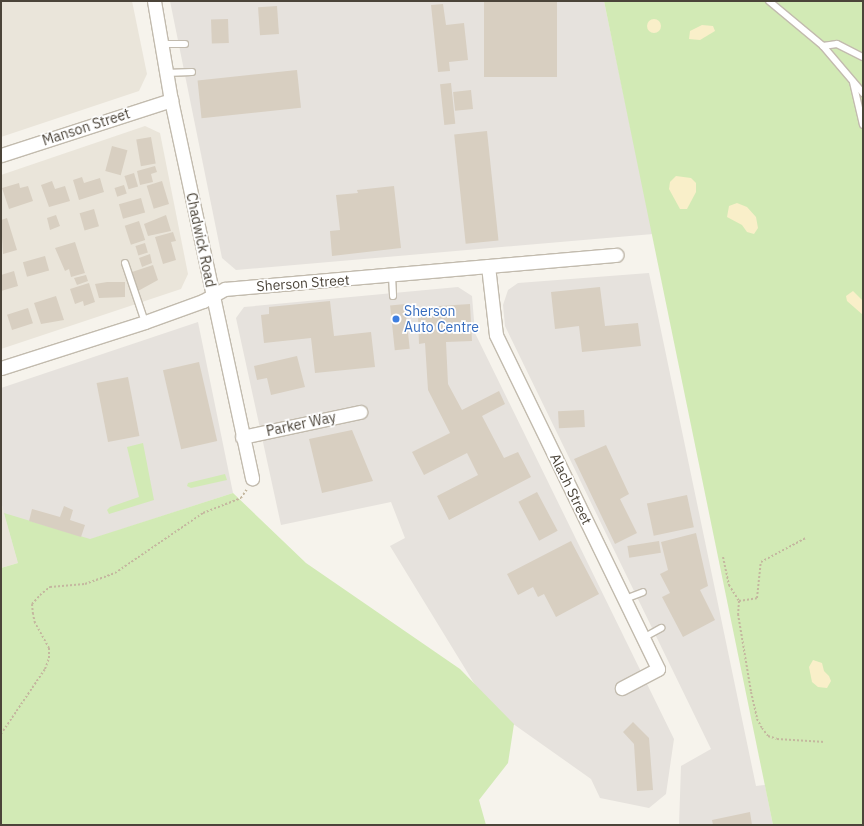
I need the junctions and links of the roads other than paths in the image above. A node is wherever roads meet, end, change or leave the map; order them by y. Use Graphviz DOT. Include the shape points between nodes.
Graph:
graph roads {
  1 [pos="154,1"];
  2 [pos="769,1"];
  3 [pos="162,44"];
  4 [pos="185,44"];
  5 [pos="823,46"];
  6 [pos="863,57"];
  7 [pos="192,72"];
  8 [pos="166,73"];
  9 [pos="852,79"];
  10 [pos="863,93"];
  11 [pos="170,100"];
  12 [pos="863,125"];
  13 [pos="1,155"];
  14 [pos="617,255"];
  15 [pos="125,262"];
  16 [pos="488,266"];
  17 [pos="392,276"];
  18 [pos="214,295"];
  19 [pos="393,296"];
  20 [pos="145,322"];
  21 [pos="1,368"];
  22 [pos="360,412"];
  23 [pos="242,437"];
  24 [pos="252,478"];
  25 [pos="643,592"];
  26 [pos="625,599"];
  27 [pos="661,628"];
  28 [pos="643,638"];
  29 [pos="622,688"];
  1 -- 3 [label="street, Chadwick Road"];
  2 -- 5 [label="lane"];
  3 -- 4 [label="lane"];
  3 -- 8 [label="street, Chadwick Road"];
  5 -- 6 [label="lane" via="837,44"];
  5 -- 9 [label="lane"];
  7 -- 8 [label="lane"];
  8 -- 11 [label="street, Chadwick Road"];
  9 -- 10 [label="lane"];
  9 -- 12 [label="lane"];
  11 -- 13 [label="street, Manson Street"];
  11 -- 18 [label="street, Chadwick Road"];
  14 -- 16 [label="street, Sherson Street"];
  15 -- 20 [label="lane"];
  16 -- 17 [label="street, Sherson Street"];
  16 -- 26 [label="street, Alach Street" via="496,335"];
  17 -- 18 [label="street, Sherson Street" via="225,289"];
  17 -- 19 [label="lane"];
  18 -- 20 [label="street, Sherson Street"];
  18 -- 23 [label="street, Chadwick Road"];
  20 -- 21 [label="street, Sherson Street"];
  22 -- 23 [label="street, Parker Way"];
  23 -- 24 [label="street, Chadwick Road"];
  25 -- 26 [label="lane"];
  26 -- 28 [label="street, Alach Street"];
  27 -- 28 [label="lane"];
  28 -- 29 [label="street, Alach Street" via="658,669"];
}
